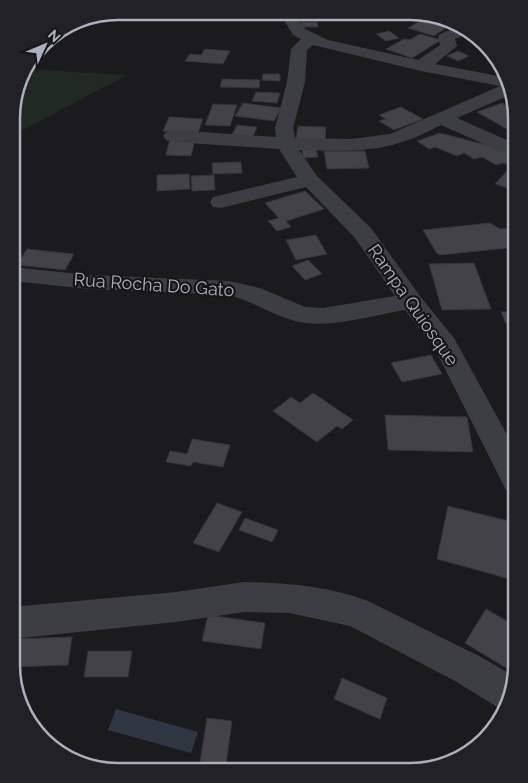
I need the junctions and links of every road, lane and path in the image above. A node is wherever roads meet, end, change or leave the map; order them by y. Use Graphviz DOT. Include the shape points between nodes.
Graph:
graph roads {
  1 [pos="291,20"];
  2 [pos="458,32"];
  3 [pos="310,39"];
  4 [pos="421,66"];
  5 [pos="501,81"];
  6 [pos="505,91"];
  7 [pos="441,118"];
  8 [pos="173,136"];
  9 [pos="286,144"];
  10 [pos="504,146"];
  11 [pos="310,180"];
  12 [pos="221,202"];
  13 [pos="20,275"];
  14 [pos="412,301"];
  15 [pos="508,465"];
  16 [pos="20,622"];
  17 [pos="504,692"];
  1 -- 3 [label="street" via="299,32"];
  2 -- 4 [label="street" via="446,37 449,46"];
  3 -- 4 [label="street"];
  3 -- 9 [label="street" via="299,49 296,82 284,128"];
  4 -- 5 [label="street"];
  6 -- 7 [label="street"];
  7 -- 9 [label="street" via="396,138 374,143"];
  7 -- 10 [label="street"];
  8 -- 9 [label="street"];
  9 -- 11 [label="street, Rampa Quiosque"];
  11 -- 12 [label="street"];
  11 -- 14 [label="street, Rampa Quiosque" via="363,233"];
  13 -- 14 [label="street, Rua Rocha Do Gato" via="90,282 229,288 251,293 287,310 323,316"];
  14 -- 15 [label="street, Rampa Quiosque" via="445,344"];
  16 -- 17 [label="street" via="244,597 289,598 356,612 468,669"];
}
